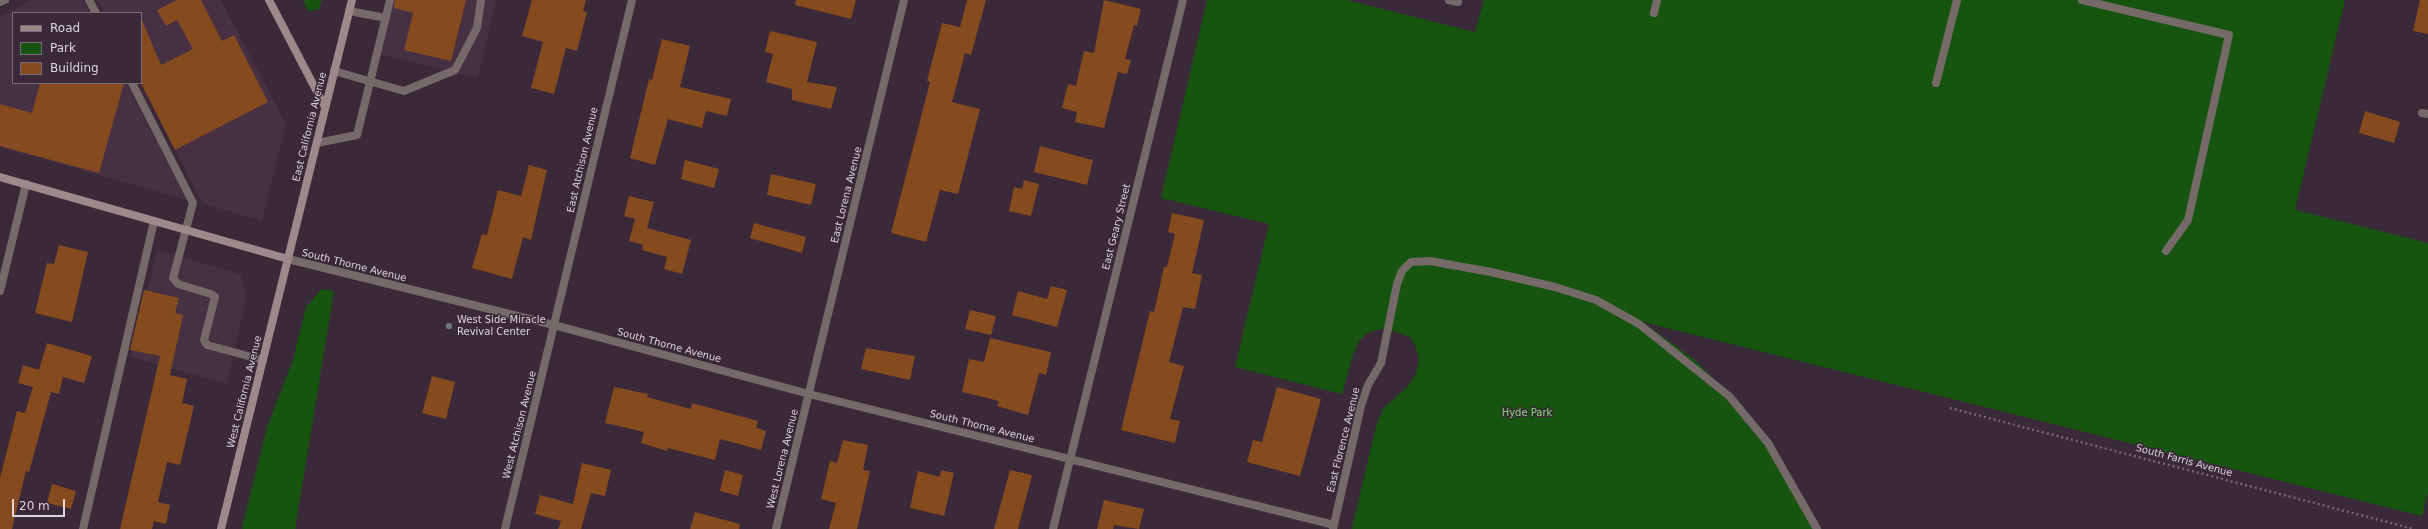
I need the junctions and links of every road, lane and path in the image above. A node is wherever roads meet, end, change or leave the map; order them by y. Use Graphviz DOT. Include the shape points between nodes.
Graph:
graph roads {
  1 [pos="5,0"];
  2 [pos="89,0"];
  3 [pos="269,0"];
  4 [pos="352,0"];
  5 [pos="390,0"];
  6 [pos="481,0"];
  7 [pos="632,0"];
  8 [pos="904,0"];
  9 [pos="1183,0"];
  10 [pos="1449,0"];
  11 [pos="1657,0"];
  12 [pos="1956,0"];
  13 [pos="2082,0"];
  14 [pos="1458,1"];
  15 [pos="0,2"];
  16 [pos="349,10"];
  17 [pos="95,12"];
  18 [pos="1654,12"];
  19 [pos="386,18"];
  20 [pos="334,71"];
  21 [pos="370,81"];
  22 [pos="1936,83"];
  23 [pos="133,84"];
  24 [pos="325,107"];
  25 [pos="317,143"];
  26 [pos="0,177"];
  27 [pos="26,184"];
  28 [pos="154,221"];
  29 [pos="187,230"];
  30 [pos="2166,251"];
  31 [pos="288,259"];
  32 [pos="0,291"];
  33 [pos="554,325"];
  34 [pos="263,360"];
  35 [pos="809,394"];
  36 [pos="1950,408"];
  37 [pos="1070,459"];
  38 [pos="1334,527"];
  39 [pos="83,529"];
  40 [pos="221,529"];
  41 [pos="505,529"];
  42 [pos="776,529"];
  43 [pos="1053,529"];
  44 [pos="1817,529"];
  45 [pos="2414,529"];
  1 -- 15 [label="street"];
  2 -- 17 [label="street"];
  3 -- 24 [label="main road"];
  4 -- 16 [label="main road, East California Avenue"];
  5 -- 19 [label="street"];
  6 -- 21 [label="street" via="477,28 456,70 404,91"];
  7 -- 33 [label="street, East Atchison Avenue"];
  8 -- 35 [label="street, East Lorena Avenue"];
  9 -- 37 [label="street, East Geary Street"];
  10 -- 14 [label="street"];
  11 -- 18 [label="street"];
  12 -- 22 [label="street"];
  13 -- 30 [label="street" via="2229,35 2188,220"];
  16 -- 19 [label="street"];
  16 -- 20 [label="main road, East California Avenue"];
  19 -- 21 [label="street"];
  20 -- 21 [label="street"];
  20 -- 24 [label="main road, East California Avenue"];
  21 -- 25 [label="street" via="357,135"];
  23 -- 29 [label="street" via="193,203"];
  24 -- 25 [label="main road, East California Avenue"];
  25 -- 31 [label="main road, East California Avenue"];
  26 -- 27 [label="main road, South Thorne Avenue"];
  27 -- 28 [label="main road, South Thorne Avenue"];
  27 -- 32 [label="street"];
  28 -- 29 [label="main road, South Thorne Avenue"];
  28 -- 39 [label="street"];
  29 -- 31 [label="main road, South Thorne Avenue"];
  29 -- 34 [label="street" via="173,278 178,284 214,297 204,340 207,345"];
  31 -- 33 [label="street, South Thorne Avenue"];
  31 -- 34 [label="main road, West California Avenue"];
  33 -- 35 [label="street, South Thorne Avenue"];
  33 -- 41 [label="street, West Atchison Avenue"];
  34 -- 40 [label="main road, West California Avenue"];
  35 -- 37 [label="street, South Thorne Avenue"];
  35 -- 42 [label="street, West Lorena Avenue"];
  36 -- 45 [label="path, South Farris Avenue"];
  37 -- 38 [label="street, South Thorne Avenue"];
  37 -- 43 [label="street, East Geary Street"];
  38 -- 44 [label="street, East Florence Avenue" via="1361,406 1368,385 1381,363 1397,284 1402,271 1411,262 1430,261 1555,287 1596,300 1639,324 1729,396 1768,443"];
}
